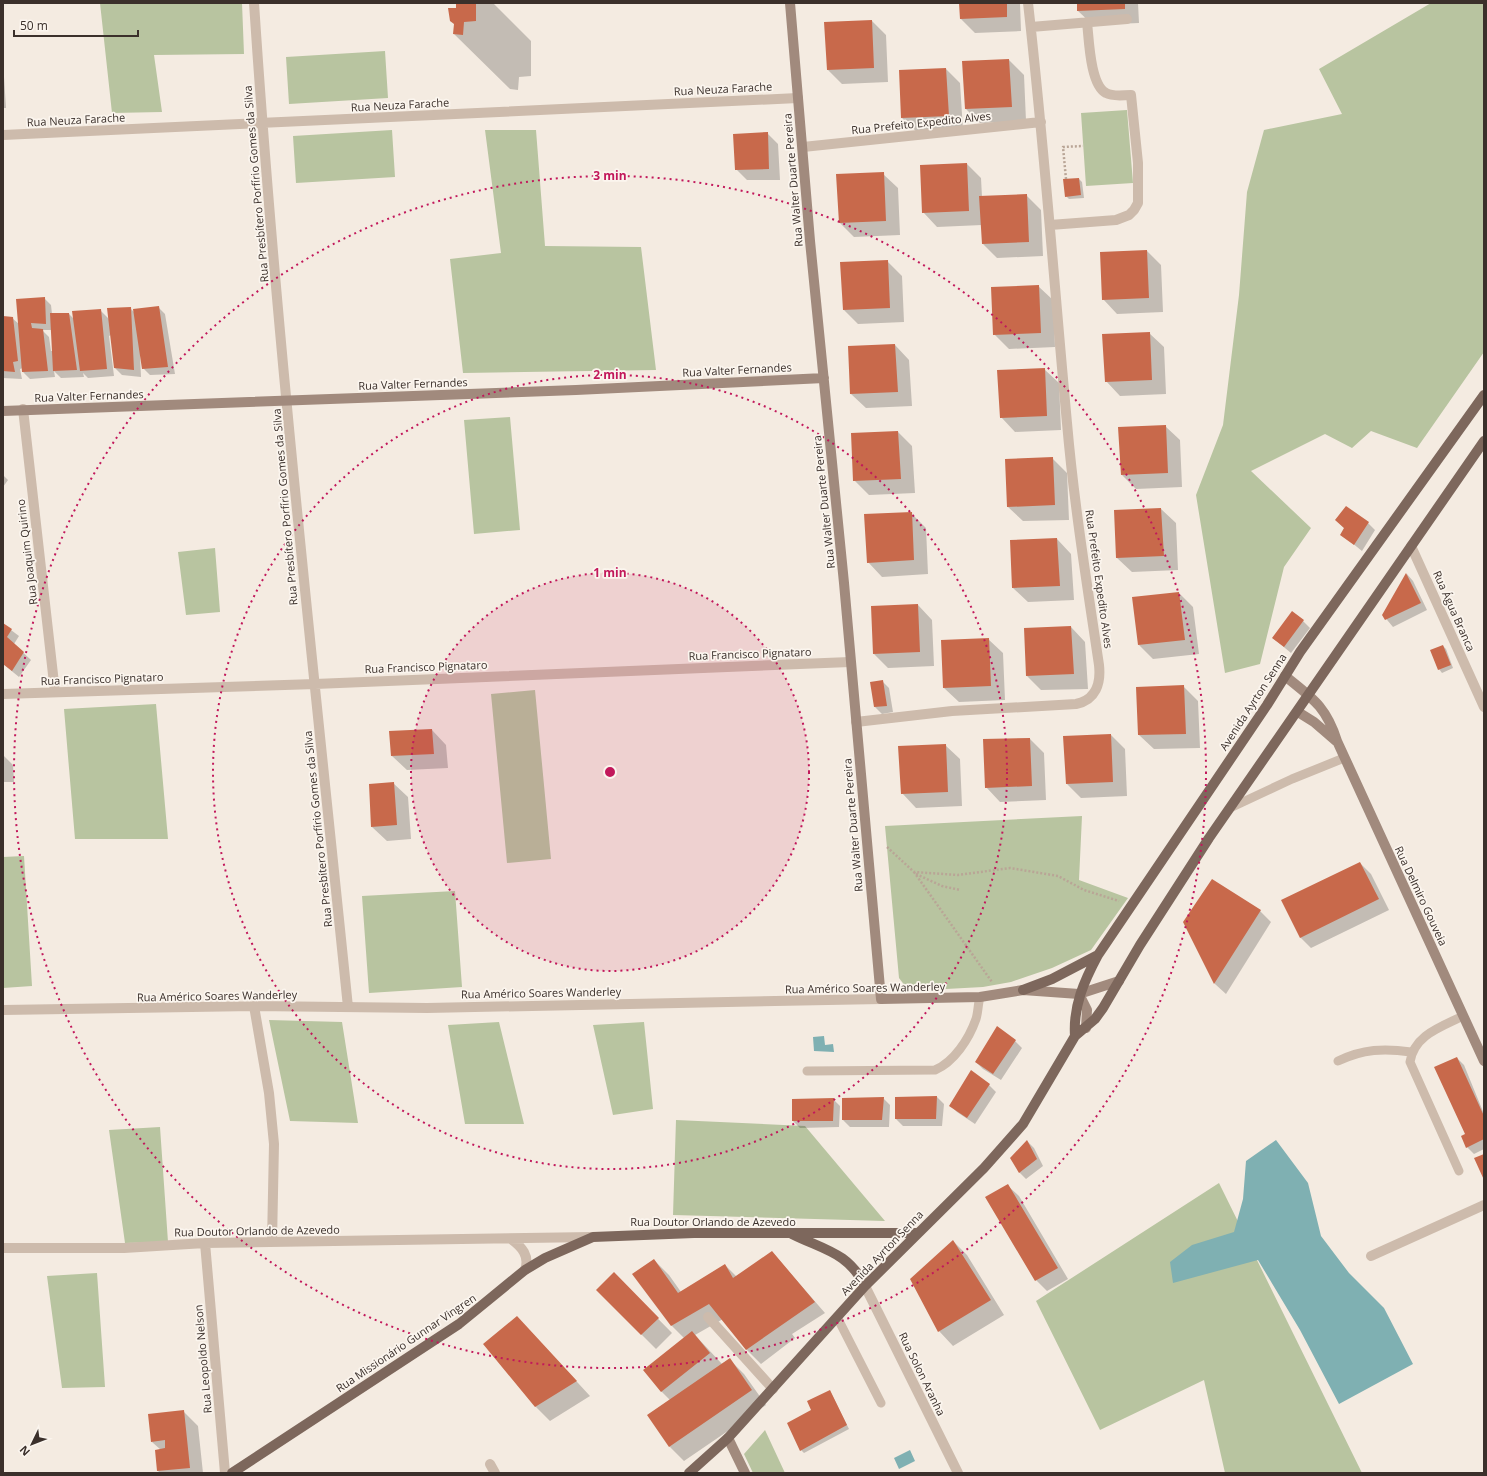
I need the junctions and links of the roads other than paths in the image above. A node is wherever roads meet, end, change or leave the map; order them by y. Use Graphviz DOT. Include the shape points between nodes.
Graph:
graph roads {
  1 [pos="254,3"];
  2 [pos="790,3"];
  3 [pos="1028,3"];
  4 [pos="1127,19"];
  5 [pos="1087,22"];
  6 [pos="1031,27"];
  7 [pos="798,98"];
  8 [pos="1041,122"];
  9 [pos="262,124"];
  10 [pos="3,135"];
  11 [pos="803,147"];
  12 [pos="1050,225"];
  13 [pos="824,378"];
  14 [pos="1484,395"];
  15 [pos="287,400"];
  16 [pos="23,409"];
  17 [pos="3,411"];
  18 [pos="1484,440"];
  19 [pos="1411,546"];
  20 [pos="850,662"];
  21 [pos="1285,676"];
  22 [pos="315,684"];
  23 [pos="55,692"];
  24 [pos="3,694"];
  25 [pos="1309,695"];
  26 [pos="1484,708"];
  27 [pos="1298,712"];
  28 [pos="856,722"];
  29 [pos="1337,741"];
  30 [pos="1344,758"];
  31 [pos="1230,808"];
  32 [pos="1098,955"];
  33 [pos="1119,981"];
  34 [pos="1023,990"];
  35 [pos="1079,994"];
  36 [pos="980,997"];
  37 [pos="881,999"];
  38 [pos="254,1006"];
  39 [pos="348,1007"];
  40 [pos="3,1010"];
  41 [pos="1463,1016"];
  42 [pos="1086,1028"];
  43 [pos="1075,1036"];
  44 [pos="1411,1052"];
  45 [pos="1338,1061"];
  46 [pos="1484,1061"];
  47 [pos="807,1071"];
  48 [pos="1459,1171"];
  49 [pos="1484,1205"];
  50 [pos="791,1233"];
  51 [pos="916,1233"];
  52 [pos="593,1237"];
  53 [pos="511,1239"];
  54 [pos="272,1242"];
  55 [pos="205,1243"];
  56 [pos="3,1248"];
  57 [pos="1371,1256"];
  58 [pos="525,1270"];
  59 [pos="865,1286"];
  60 [pos="708,1317"];
  61 [pos="837,1317"];
  62 [pos="773,1389"];
  63 [pos="880,1403"];
  64 [pos="728,1438"];
  65 [pos="490,1464"];
  66 [pos="225,1473"];
  67 [pos="232,1473"];
  68 [pos="495,1473"];
  69 [pos="689,1473"];
  70 [pos="745,1473"];
  71 [pos="958,1473"];
  1 -- 9 [label="street, Rua Presbítero Porfírio Gomes da Silva"];
  2 -- 7 [label="main road, Rua Walter Duarte Pereira"];
  3 -- 6 [label="street, Rua Prefeito Expedito Alves"];
  4 -- 5 [label="street"];
  5 -- 6 [label="street"];
  5 -- 12 [label="street" via="1098,87 1113,95 1131,95 1138,164 1138,203 1134,210 1122,218"];
  6 -- 8 [label="street, Rua Prefeito Expedito Alves"];
  7 -- 9 [label="street, Rua Neuza Farache"];
  7 -- 11 [label="main road, Rua Walter Duarte Pereira"];
  8 -- 11 [label="street, Rua Prefeito Expedito Alves"];
  8 -- 12 [label="street, Rua Prefeito Expedito Alves"];
  9 -- 10 [label="street, Rua Neuza Farache"];
  9 -- 15 [label="street, Rua Presbítero Porfírio Gomes da Silva"];
  11 -- 13 [label="main road, Rua Walter Duarte Pereira"];
  12 -- 28 [label="street, Rua Prefeito Expedito Alves" via="1077,513 1099,665 1097,688 1094,695 1076,704 952,711"];
  13 -- 15 [label="main road, Rua Valter Fernandes"];
  13 -- 20 [label="main road, Rua Walter Duarte Pereira"];
  14 -- 21 [label="main road, Avenida Ayrton Senna" via="1377,542"];
  15 -- 16 [label="main road, Rua Valter Fernandes"];
  15 -- 22 [label="street, Rua Presbítero Porfírio Gomes da Silva"];
  16 -- 17 [label="main road, Rua Valter Fernandes"];
  16 -- 23 [label="street, Rua Joaquim Quirino"];
  18 -- 19 [label="main road, Avenida Ayrton Senna"];
  19 -- 25 [label="main road, Avenida Ayrton Senna"];
  19 -- 26 [label="street, Rua Água Branca"];
  20 -- 22 [label="street, Rua Francisco Pignataro"];
  20 -- 28 [label="main road, Rua Walter Duarte Pereira"];
  21 -- 25 [label="main road, Rua Delmiro Gouveia"];
  21 -- 32 [label="main road, Avenida Ayrton Senna"];
  22 -- 23 [label="street, Rua Francisco Pignataro"];
  22 -- 39 [label="street, Rua Presbítero Porfírio Gomes da Silva"];
  23 -- 24 [label="street, Rua Francisco Pignataro"];
  25 -- 27 [label="main road, Avenida Ayrton Senna"];
  25 -- 29 [label="main road, Rua Delmiro Gouveia" via="1328,717"];
  27 -- 29 [label="main road, Rua Delmiro Gouveia"];
  27 -- 31 [label="main road, Avenida Ayrton Senna"];
  28 -- 37 [label="main road, Rua Walter Duarte Pereira"];
  29 -- 30 [label="main road, Rua Delmiro Gouveia"];
  30 -- 31 [label="lane"];
  30 -- 41 [label="main road, Rua Delmiro Gouveia"];
  31 -- 33 [label="main road, Avenida Ayrton Senna"];
  32 -- 34 [label="main road" via="1052,979"];
  32 -- 35 [label="main road, Avenida Ayrton Senna"];
  33 -- 35 [label="main road, Rua Américo Soares Wanderley"];
  33 -- 42 [label="main road, Avenida Ayrton Senna" via="1103,1008"];
  34 -- 35 [label="main road, Rua Américo Soares Wanderley"];
  34 -- 36 [label="main road, Rua Américo Soares Wanderley"];
  35 -- 42 [label="main road" via="1087,1010"];
  35 -- 43 [label="main road, Avenida Ayrton Senna" via="1074,1020"];
  36 -- 37 [label="main road, Rua Américo Soares Wanderley"];
  36 -- 47 [label="lane" via="976,1019 960,1048 946,1065 935,1070"];
  37 -- 39 [label="street, Rua Américo Soares Wanderley" via="427,1008"];
  38 -- 39 [label="street, Rua Américo Soares Wanderley"];
  38 -- 40 [label="street, Rua Américo Soares Wanderley"];
  38 -- 54 [label="street" via="269,1093 274,1144"];
  41 -- 44 [label="lane" via="1426,1035 1418,1041"];
  41 -- 46 [label="main road, Rua Delmiro Gouveia"];
  42 -- 43 [label="main road, Avenida Ayrton Senna"];
  43 -- 51 [label="main road, Avenida Ayrton Senna" via="1023,1124 1005,1146"];
  44 -- 45 [label="lane" via="1386,1049 1362,1051"];
  44 -- 48 [label="lane" via="1410,1062"];
  49 -- 57 [label="street"];
  50 -- 51 [label="main road, Rua Doutor Orlando de Azevedo"];
  50 -- 52 [label="main road, Rua Doutor Orlando de Azevedo"];
  50 -- 59 [label="main road" via="844,1259 856,1270"];
  51 -- 59 [label="main road, Avenida Ayrton Senna"];
  52 -- 53 [label="street, Rua Doutor Orlando de Azevedo"];
  52 -- 58 [label="main road, Rua Missionário Gunnar Vingren" via="545,1258"];
  53 -- 54 [label="street, Rua Doutor Orlando de Azevedo"];
  53 -- 58 [label="street" via="525,1253"];
  54 -- 55 [label="street, Rua Doutor Orlando de Azevedo"];
  55 -- 56 [label="street, Rua Doutor Orlando de Azevedo" via="124,1248"];
  55 -- 66 [label="street, Rua Leopoldo Nelson"];
  58 -- 67 [label="main road, Rua Missionário Gunnar Vingren" via="459,1324"];
  59 -- 61 [label="main road, Avenida Ayrton Senna"];
  59 -- 71 [label="street, Rua Solon Aranha"];
  60 -- 62 [label="street"];
  61 -- 62 [label="main road, Avenida Ayrton Senna"];
  61 -- 63 [label="lane"];
  62 -- 64 [label="main road, Avenida Ayrton Senna"];
  64 -- 69 [label="main road, Avenida Ayrton Senna"];
  64 -- 70 [label="main road"];
  65 -- 68 [label="street"];
}
